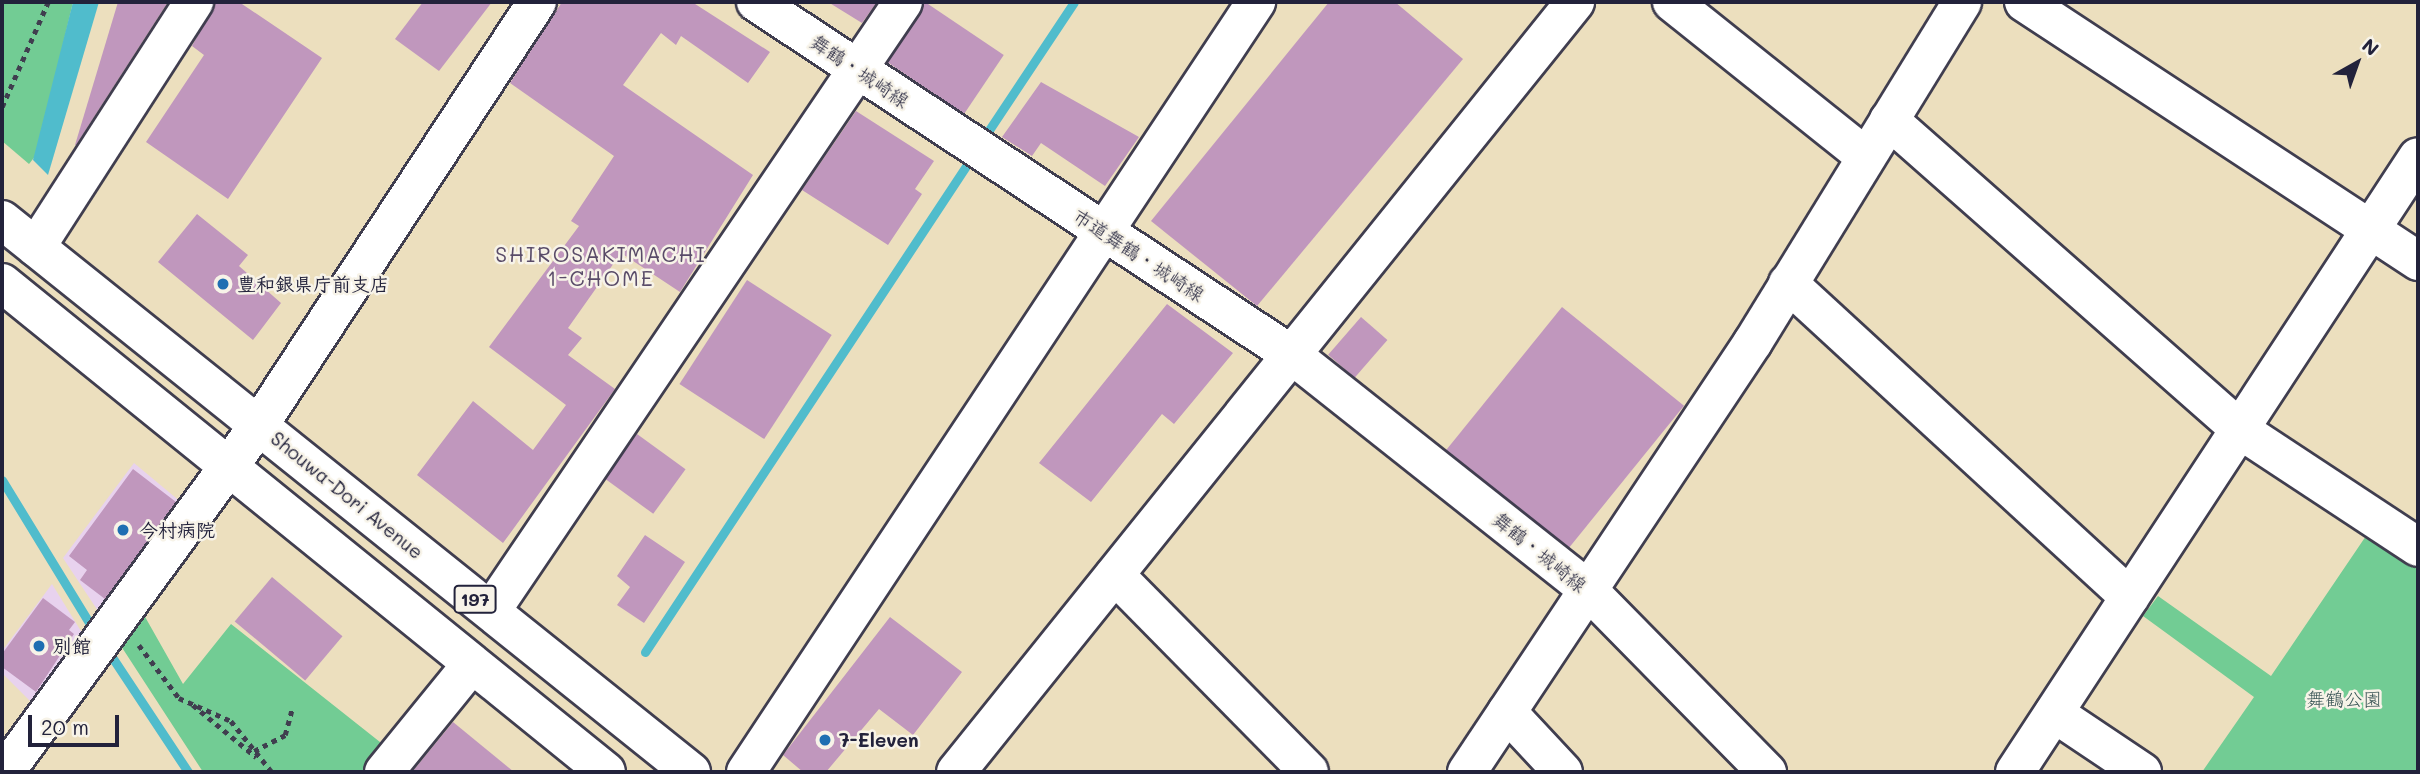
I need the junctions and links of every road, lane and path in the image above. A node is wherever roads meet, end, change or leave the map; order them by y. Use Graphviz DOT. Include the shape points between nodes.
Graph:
graph roads {
  1 [pos="48,2"];
  2 [pos="194,2"];
  3 [pos="537,2"];
  4 [pos="756,2"];
  5 [pos="903,2"];
  6 [pos="1256,2"];
  7 [pos="1575,2"];
  8 [pos="1672,2"];
  9 [pos="1962,2"];
  10 [pos="2024,2"];
  11 [pos="858,69"];
  12 [pos="2,107"];
  13 [pos="1889,121"];
  14 [pos="975,147"];
  15 [pos="1866,157"];
  16 [pos="2418,157"];
  17 [pos="2,220"];
  18 [pos="2371,230"];
  19 [pos="1102,231"];
  20 [pos="36,247"];
  21 [pos="2418,261"];
  22 [pos="2,283"];
  23 [pos="1788,283"];
  24 [pos="1292,355"];
  25 [pos="260,425"];
  26 [pos="2239,429"];
  27 [pos="228,467"];
  28 [pos="2418,547"];
  29 [pos="1115,575"];
  30 [pos="1587,589"];
  31 [pos="2129,597"];
  32 [pos="491,611"];
  33 [pos="110,634"];
  34 [pos="471,665"];
  35 [pos="192,704"];
  36 [pos="292,709"];
  37 [pos="1507,712"];
  38 [pos="2053,713"];
  39 [pos="254,751"];
  40 [pos="257,757"];
  41 [pos="5,772"];
  42 [pos="272,772"];
  43 [pos="384,772"];
  44 [pos="606,772"];
  45 [pos="691,772"];
  46 [pos="746,772"];
  47 [pos="956,772"];
  48 [pos="1309,772"];
  49 [pos="1468,772"];
  50 [pos="1563,772"];
  51 [pos="1767,772"];
  52 [pos="2015,772"];
  53 [pos="2142,772"];
  1 -- 12 [label="path"];
  2 -- 20 [label="main road"];
  3 -- 25 [label="main road"];
  4 -- 11 [label="main road, 舞鶴・城崎線"];
  5 -- 11 [label="main road"];
  6 -- 19 [label="main road"];
  7 -- 24 [label="main road"];
  8 -- 15 [label="main road"];
  9 -- 13 [label="main road"];
  10 -- 18 [label="main road"];
  11 -- 14 [label="main road, 舞鶴・城崎線"];
  11 -- 32 [label="main road"];
  13 -- 15 [label="main road"];
  13 -- 26 [label="main road"];
  14 -- 19 [label="main road, 市道舞鶴・城崎線"];
  15 -- 23 [label="main road"];
  16 -- 18 [label="main road"];
  17 -- 20 [label="main road, Shouwa-Dori Avenue / 197"];
  18 -- 21 [label="main road"];
  18 -- 26 [label="main road"];
  19 -- 24 [label="main road, 市道舞鶴・城崎線"];
  19 -- 46 [label="main road"];
  20 -- 25 [label="main road, Shouwa-Dori Avenue / 197"];
  22 -- 27 [label="main road, 197"];
  23 -- 30 [label="main road"];
  23 -- 31 [label="main road"];
  24 -- 29 [label="main road"];
  24 -- 30 [label="main road, 舞鶴・城崎線"];
  25 -- 27 [label="main road"];
  25 -- 32 [label="main road, Shouwa-Dori Avenue / 197"];
  26 -- 28 [label="main road"];
  26 -- 31 [label="main road"];
  27 -- 33 [label="main road"];
  27 -- 34 [label="main road, 197"];
  29 -- 47 [label="main road"];
  29 -- 48 [label="main road"];
  30 -- 37 [label="main road"];
  30 -- 51 [label="main road, 舞鶴・城崎線"];
  31 -- 38 [label="main road"];
  32 -- 45 [label="main road, Shouwa-Dori Avenue / 197"];
  33 -- 35 [label="path" via="179,698"];
  33 -- 41 [label="main road"];
  34 -- 43 [label="main road"];
  34 -- 44 [label="main road, 197"];
  35 -- 39 [label="path" via="231,721"];
  35 -- 40 [label="path"];
  36 -- 39 [label="path" via="285,735"];
  37 -- 49 [label="main road"];
  37 -- 50 [label="main road"];
  38 -- 52 [label="main road"];
  38 -- 53 [label="main road"];
  39 -- 40 [label="path"];
  40 -- 42 [label="path"];
}
